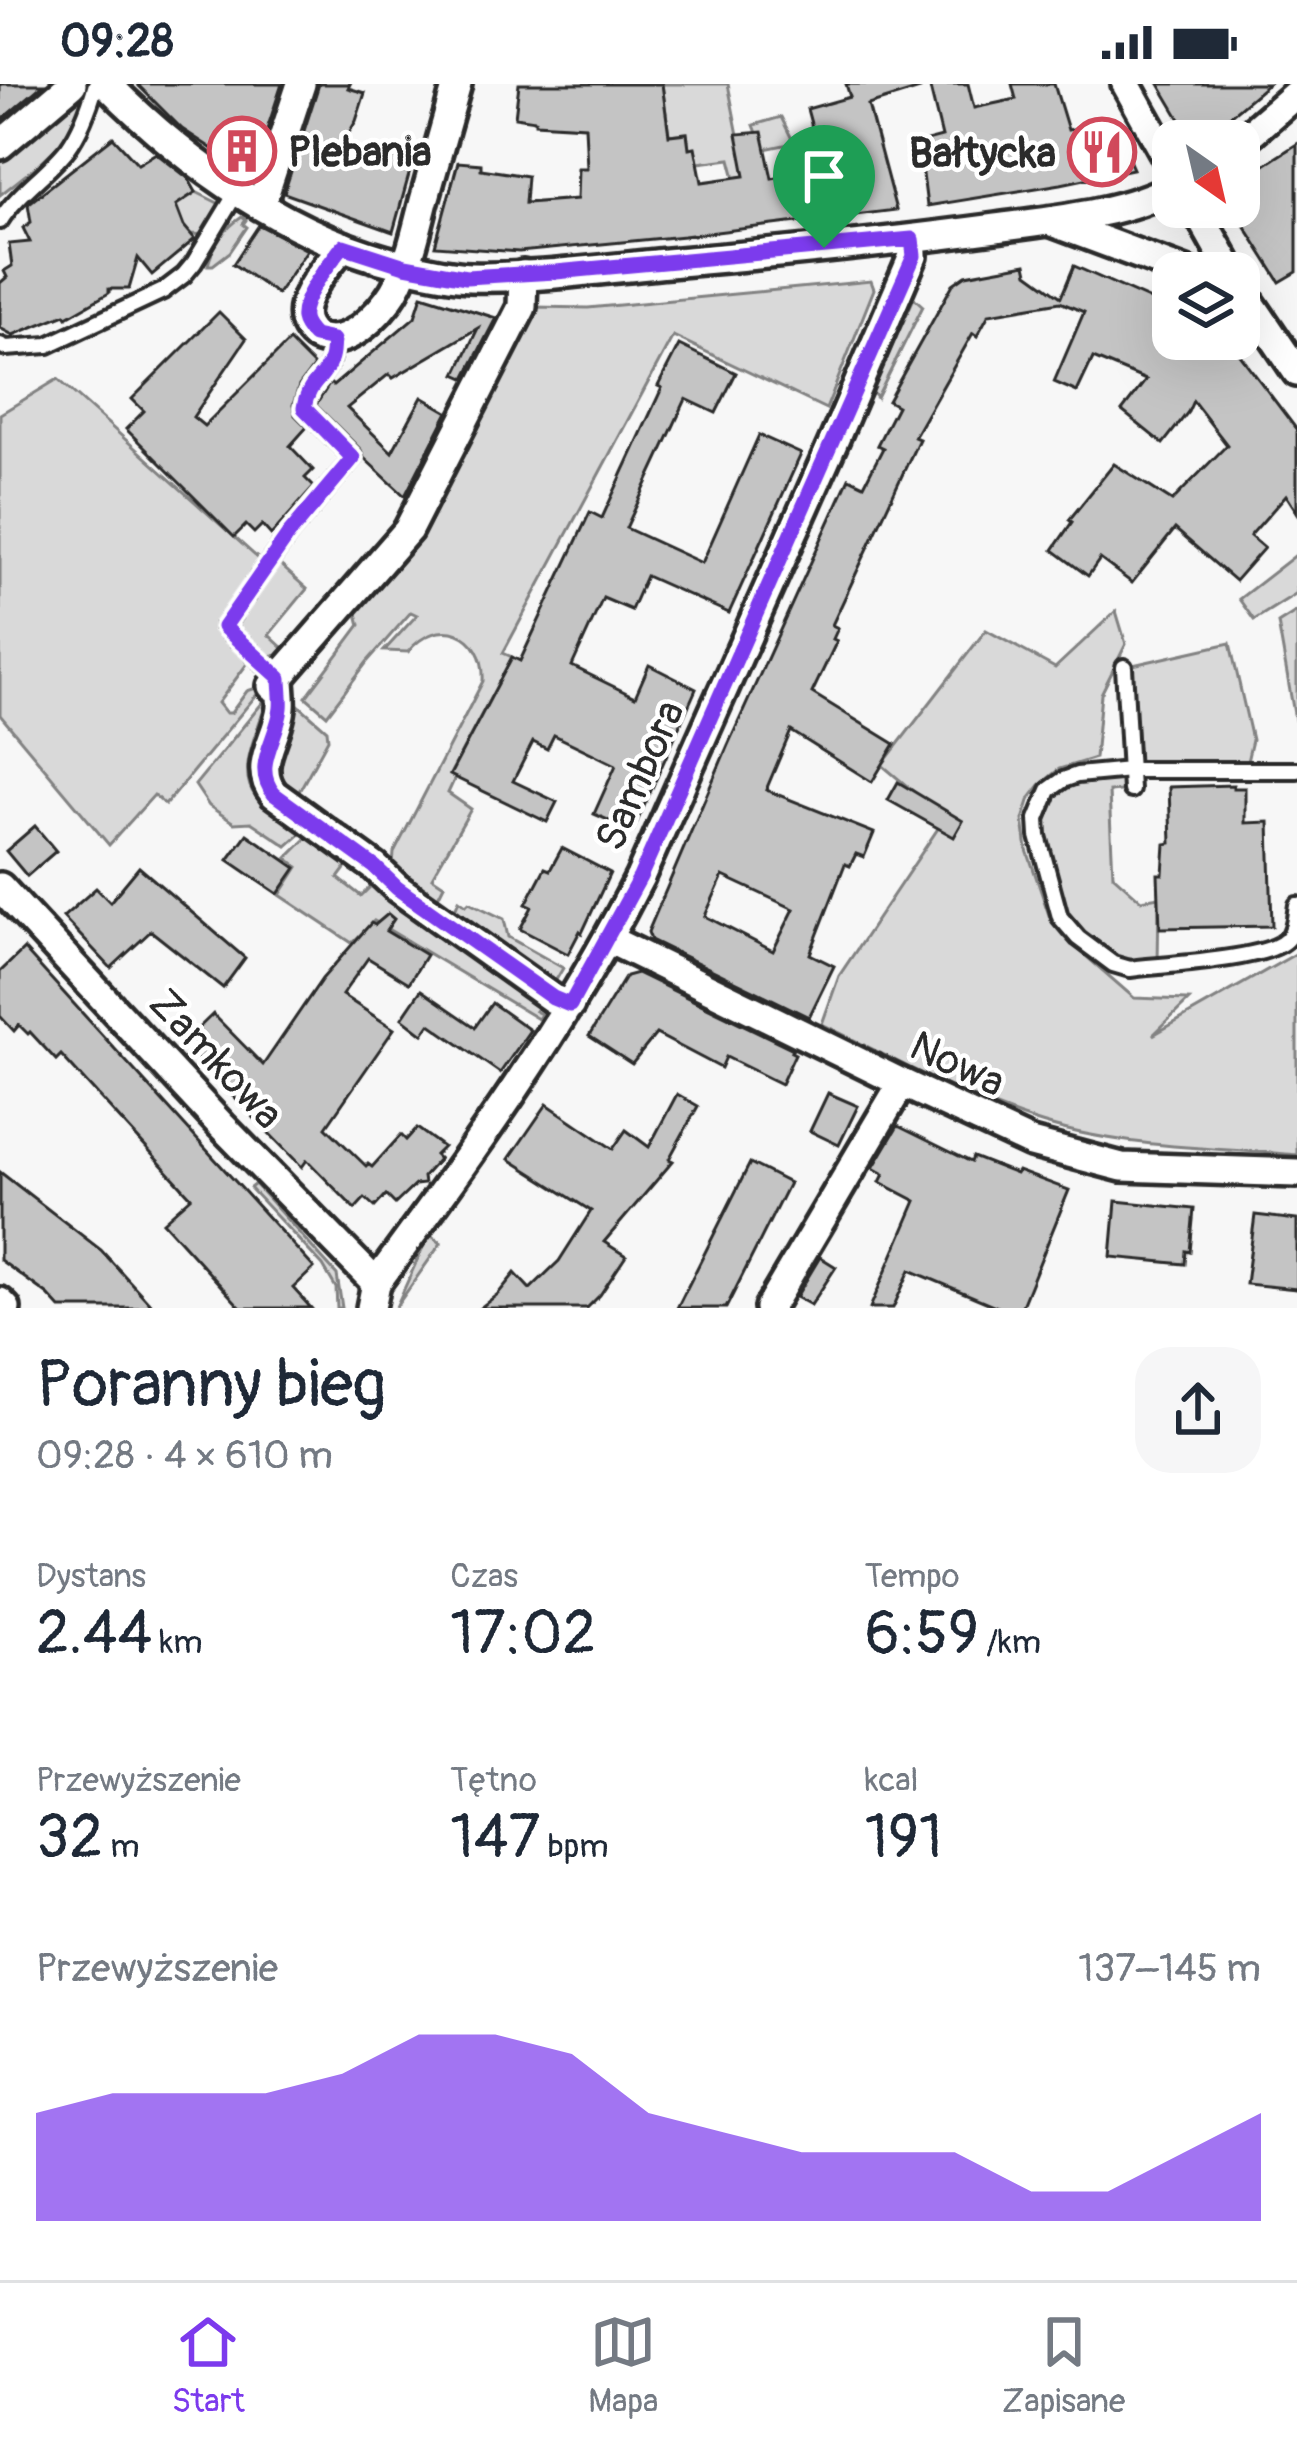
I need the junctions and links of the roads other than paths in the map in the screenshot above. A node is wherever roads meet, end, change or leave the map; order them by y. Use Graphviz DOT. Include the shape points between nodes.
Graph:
graph roads {
  1 [pos="72,84"];
  2 [pos="96,84"];
  3 [pos="107,84"];
  4 [pos="301,84"];
  5 [pos="457,84"];
  6 [pos="1126,84"];
  7 [pos="1297,93"];
  8 [pos="1260,124"];
  9 [pos="1152,130"];
  10 [pos="0,145"];
  11 [pos="250,198"];
  12 [pos="1152,198"];
  13 [pos="1,217"];
  14 [pos="1048,220"];
  15 [pos="912,239"];
  16 [pos="343,246"];
  17 [pos="1152,259"];
  18 [pos="405,266"];
  19 [pos="523,275"];
  20 [pos="1260,318"];
  21 [pos="333,340"];
  22 [pos="0,345"];
  23 [pos="1297,372"];
  24 [pos="1124,667"];
  25 [pos="276,682"];
  26 [pos="1130,770"];
  27 [pos="1297,770"];
  28 [pos="1131,790"];
  29 [pos="0,887"];
  30 [pos="1297,905"];
  31 [pos="20,908"];
  32 [pos="0,929"];
  33 [pos="608,939"];
  34 [pos="570,1005"];
  35 [pos="902,1083"];
  36 [pos="1297,1173"];
  37 [pos="373,1296"];
  38 [pos="769,1308"];
  1 -- 10 [label="street"];
  2 -- 13 [label="lane" via="69,146"];
  3 -- 11 [label="street" via="170,142"];
  4 -- 11 [label="street"];
  5 -- 18 [label="street"];
  6 -- 9 [label="street"];
  7 -- 8 [label="street"];
  11 -- 16 [label="street"];
  11 -- 22 [label="lane" via="164,291 48,345"];
  12 -- 14 [label="street"];
  14 -- 15 [label="street"];
  14 -- 17 [label="street"];
  15 -- 19 [label="street"];
  15 -- 33 [label="street, Sambora" via="914,256 840,427"];
  16 -- 18 [label="street"];
  16 -- 21 [label="street" via="303,314 314,336"];
  18 -- 19 [label="street" via="466,277"];
  18 -- 21 [label="street" via="387,302"];
  19 -- 25 [label="street" via="522,307 408,530"];
  20 -- 23 [label="street"];
  21 -- 25 [label="lane" via="330,365 304,408 353,458 224,627"];
  24 -- 26 [label="lane"];
  25 -- 34 [label="street" via="281,710 264,764 274,794"];
  26 -- 27 [label="lane"];
  26 -- 28 [label="lane"];
  26 -- 30 [label="lane" via="1063,780 1049,790 1037,819 1060,916 1078,938 1130,969 1261,953 1286,941"];
  29 -- 31 [label="street, Zamkowa"];
  31 -- 32 [label="street"];
  31 -- 37 [label="street, Zamkowa"];
  33 -- 34 [label="street, Sambora"];
  33 -- 35 [label="street, Nowa"];
  34 -- 37 [label="street, Sambora"];
  35 -- 36 [label="street, Nowa" via="1030,1143 1122,1167"];
  35 -- 38 [label="street"];
}
